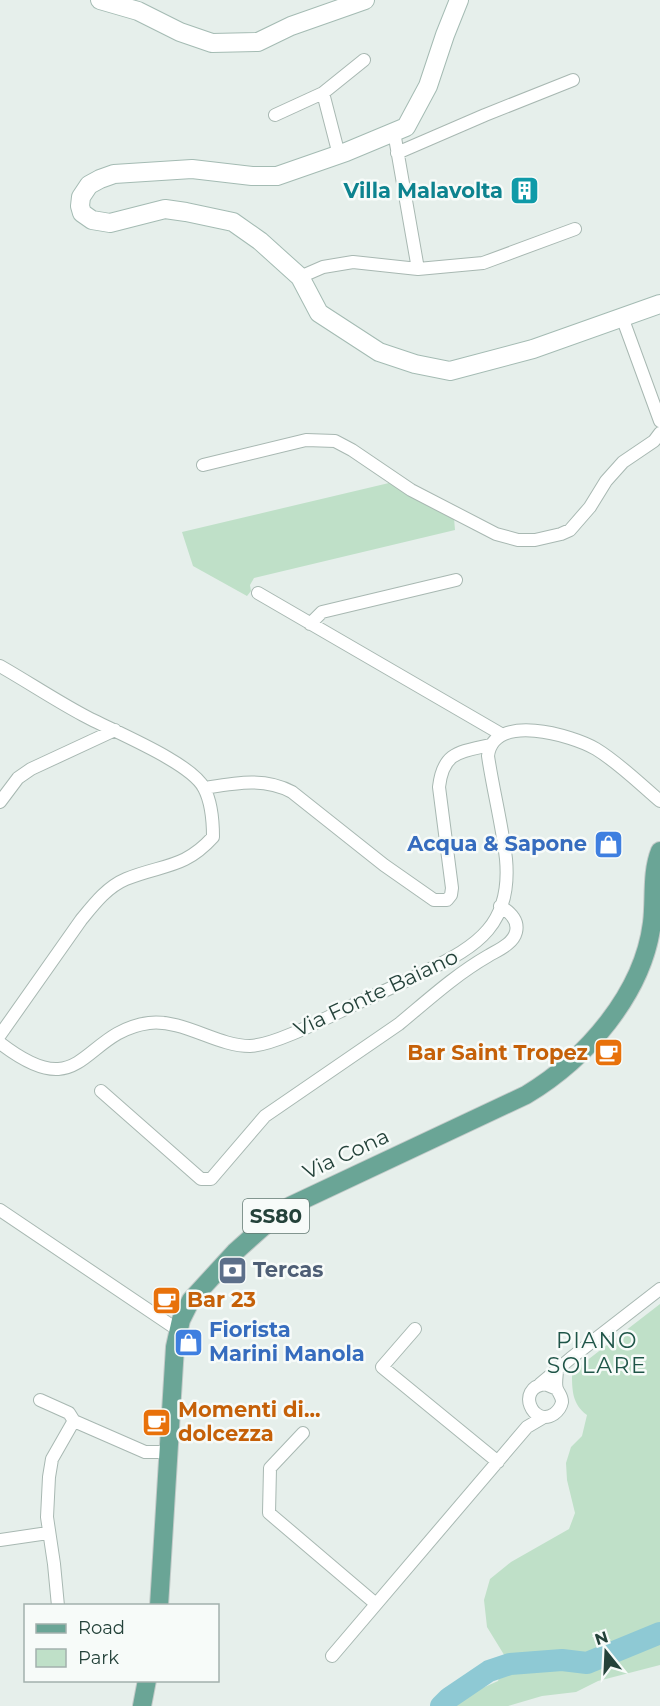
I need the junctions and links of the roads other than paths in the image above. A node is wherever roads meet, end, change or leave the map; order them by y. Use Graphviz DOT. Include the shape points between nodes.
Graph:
graph roads {
  1 [pos="100,0"];
  2 [pos="365,0"];
  3 [pos="459,0"];
  4 [pos="364,60"];
  5 [pos="573,80"];
  6 [pos="323,93"];
  7 [pos="275,115"];
  8 [pos="394,132"];
  9 [pos="397,153"];
  10 [pos="339,155"];
  11 [pos="574,229"];
  12 [pos="418,269"];
  13 [pos="300,277"];
  14 [pos="660,304"];
  15 [pos="622,317"];
  16 [pos="660,422"];
  17 [pos="660,433"];
  18 [pos="203,465"];
  19 [pos="456,580"];
  20 [pos="258,592"];
  21 [pos="310,624"];
  22 [pos="0,666"];
  23 [pos="115,730"];
  24 [pos="501,734"];
  25 [pos="490,745"];
  26 [pos="205,788"];
  27 [pos="660,801"];
  28 [pos="0,802"];
  29 [pos="660,851"];
  30 [pos="658,879"];
  31 [pos="500,906"];
  32 [pos="660,953"];
  33 [pos="630,987"];
  34 [pos="0,1035"];
  35 [pos="0,1043"];
  36 [pos="101,1091"];
  37 [pos="0,1210"];
  38 [pos="660,1289"];
  39 [pos="415,1329"];
  40 [pos="178,1330"];
  41 [pos="557,1370"];
  42 [pos="540,1384"];
  43 [pos="557,1389"];
  44 [pos="40,1400"];
  45 [pos="538,1414"];
  46 [pos="74,1421"];
  47 [pos="303,1433"];
  48 [pos="169,1452"];
  49 [pos="498,1462"];
  50 [pos="0,1531"];
  51 [pos="48,1533"];
  52 [pos="17,1538"];
  53 [pos="0,1540"];
  54 [pos="58,1604"];
  55 [pos="159,1604"];
  56 [pos="376,1604"];
  57 [pos="332,1656"];
  58 [pos="147,1682"];
  59 [pos="142,1706"];
  1 -- 2 [label="main road" via="138,11 213,43 258,42"];
  3 -- 8 [label="main road" via="428,86 406,127"];
  4 -- 6 [label="street"];
  5 -- 9 [label="street"];
  6 -- 7 [label="street"];
  6 -- 10 [label="street"];
  8 -- 9 [label="street"];
  8 -- 10 [label="main road"];
  9 -- 12 [label="street"];
  10 -- 13 [label="main road" via="277,176 192,169 114,174 89,186 81,196 82,213 92,220 110,223 165,209 233,222"];
  11 -- 12 [label="street" via="483,263"];
  12 -- 13 [label="street" via="353,262 323,267"];
  13 -- 15 [label="main road" via="319,313 379,352 450,371 533,349"];
  14 -- 15 [label="main road"];
  15 -- 16 [label="street"];
  17 -- 18 [label="street" via="622,462 570,530 535,540 496,534 411,490 335,441 306,440"];
  19 -- 21 [label="street" via="322,612"];
  20 -- 21 [label="street"];
  21 -- 24 [label="street"];
  22 -- 23 [label="street" via="83,716"];
  23 -- 26 [label="street" via="182,767"];
  23 -- 28 [label="street" via="31,769 18,778"];
  24 -- 25 [label="street"];
  24 -- 27 [label="street" via="532,730 580,741 598,750"];
  25 -- 26 [label="street" via="453,756 441,772 439,787 452,888 447,900 441,901 384,865 279,784"];
  25 -- 31 [label="street, Via Fonte Baiano" via="488,756 506,860"];
  26 -- 34 [label="street" via="213,817 213,837 187,860 125,880 96,902"];
  29 -- 30 [label="main road, Via Cona / SS80"];
  30 -- 33 [label="main road, Via Cona / SS80" via="648,948"];
  31 -- 35 [label="street, Via Fonte Baiano" via="483,938 456,957 263,1044 237,1045 151,1023 124,1030 82,1061 60,1069 30,1064"];
  31 -- 36 [label="street" via="516,923 508,944 463,971 399,1024 265,1116 211,1179 201,1179"];
  32 -- 33 [label="main road, Via Cona / SS80"];
  33 -- 40 [label="main road, Via Cona / SS80" via="576,1057 543,1084 280,1212 235,1252 191,1300"];
  37 -- 40 [label="street"];
  38 -- 41 [label="street"];
  39 -- 49 [label="street" via="382,1367"];
  40 -- 48 [label="main road, Via Cona / SS80"];
  41 -- 42 [label="street"];
  41 -- 43 [label="street"];
  42 -- 43 [label="street"];
  42 -- 45 [label="street" via="529,1395"];
  43 -- 45 [label="street" via="562,1398 560,1407 553,1414"];
  44 -- 46 [label="street" via="69,1413"];
  45 -- 49 [label="street"];
  46 -- 48 [label="street" via="145,1452"];
  46 -- 51 [label="street" via="51,1465"];
  47 -- 56 [label="street" via="270,1468 269,1513"];
  48 -- 55 [label="main road, Via Cona / SS80"];
  49 -- 56 [label="street"];
  50 -- 52 [label="street"];
  51 -- 52 [label="street"];
  51 -- 54 [label="street"];
  52 -- 53 [label="street"];
  56 -- 57 [label="street"];
  58 -- 59 [label="main road"];
}
